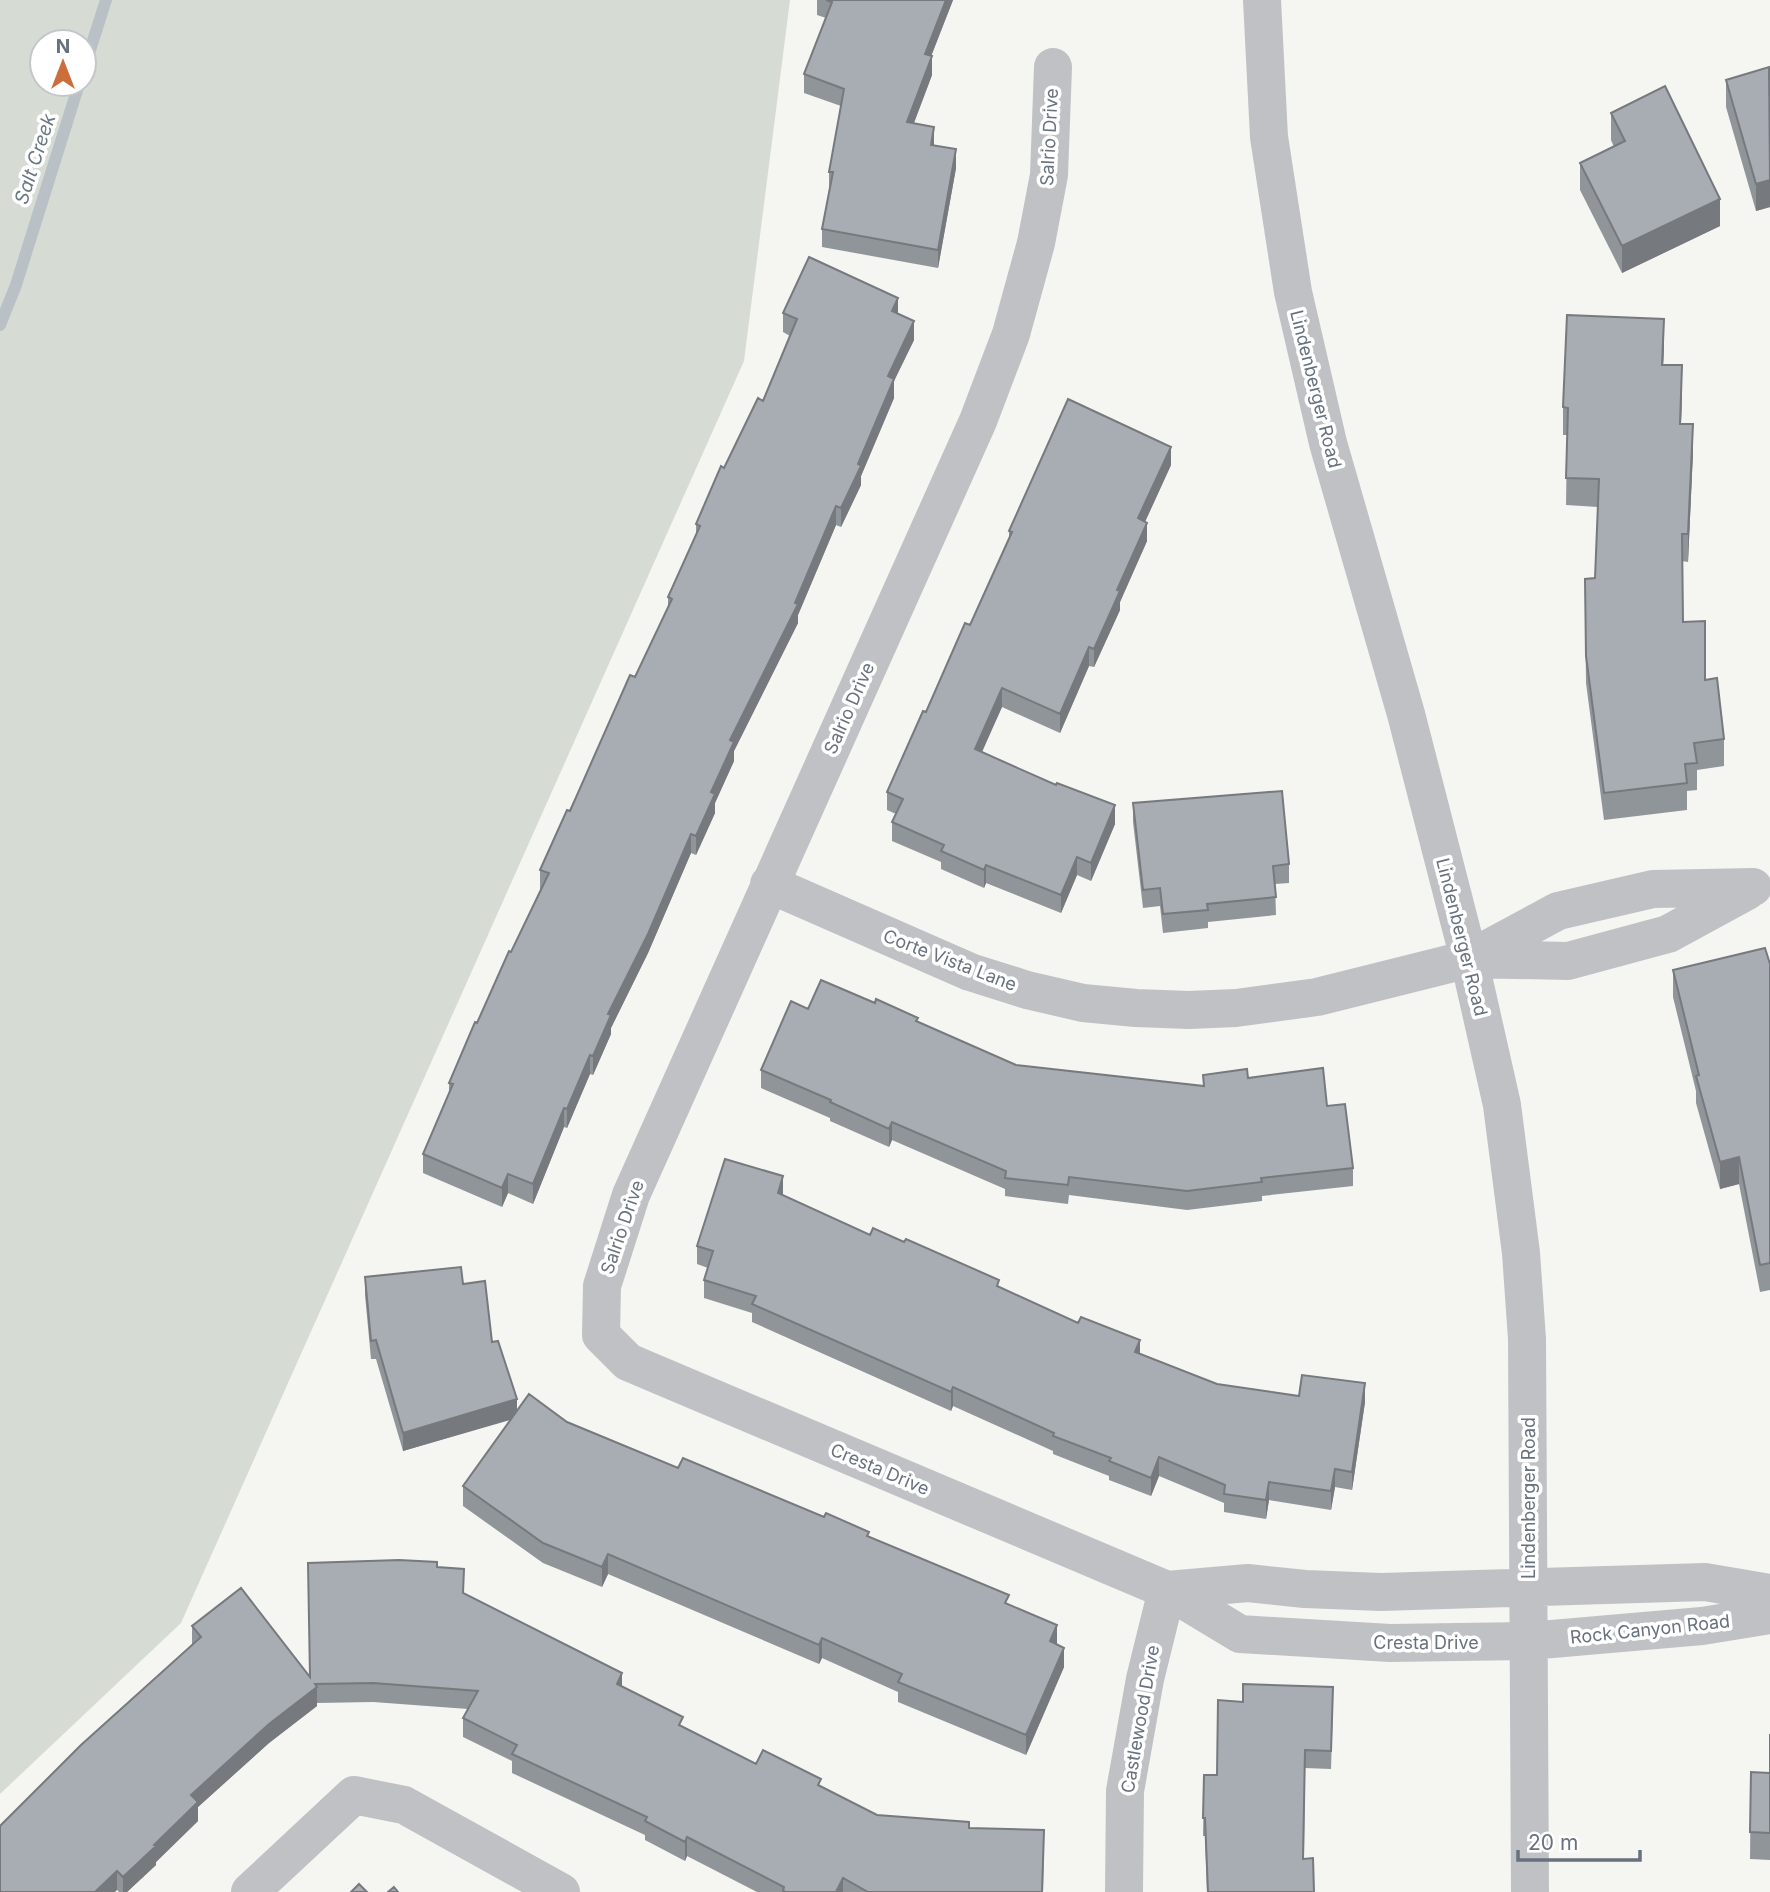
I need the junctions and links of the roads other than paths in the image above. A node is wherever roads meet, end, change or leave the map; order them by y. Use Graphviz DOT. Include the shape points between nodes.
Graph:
graph roads {
  1 [pos="1262,0"];
  2 [pos="1053,67"];
  3 [pos="769,884"];
  4 [pos="1762,885"];
  5 [pos="1469,959"];
  6 [pos="601,1335"];
  7 [pos="1528,1588"];
  8 [pos="1167,1590"];
  9 [pos="1770,1593"];
  10 [pos="1770,1615"];
  11 [pos="1529,1641"];
  12 [pos="250,1892"];
  13 [pos="561,1892"];
  14 [pos="1124,1892"];
  15 [pos="1530,1892"];
  1 -- 5 [label="street, Lindenberger Road" via="1269,137 1293,292 1328,443 1406,714"];
  2 -- 3 [label="street, Salrio Drive" via="1049,175 1011,334 978,421"];
  3 -- 5 [label="street, Corte Vista Lane" via="970,972 1083,1003 1236,1008 1317,997"];
  3 -- 6 [label="street, Salrio Drive" via="631,1195 602,1286"];
  4 -- 5 [label="street" via="1653,889 1558,911"];
  4 -- 5 [label="street" via="1668,933 1569,961"];
  5 -- 7 [label="street, Lindenberger Road" via="1502,1105 1521,1253 1527,1339"];
  6 -- 8 [label="street, Cresta Drive" via="628,1363"];
  7 -- 8 [label="street, Cresta Drive" via="1381,1592 1248,1583"];
  7 -- 9 [label="street, Rock Canyon Road" via="1705,1582"];
  7 -- 11 [label="street, Lindenberger Road"];
  8 -- 11 [label="street, Cresta Drive" via="1240,1634 1390,1643"];
  8 -- 14 [label="street, Castlewood Drive" via="1125,1791"];
  10 -- 11 [label="street, Rock Canyon Road" via="1702,1626"];
  11 -- 15 [label="street, Lindenberger Road"];
  12 -- 13 [label="street" via="354,1796 404,1805"];
}
